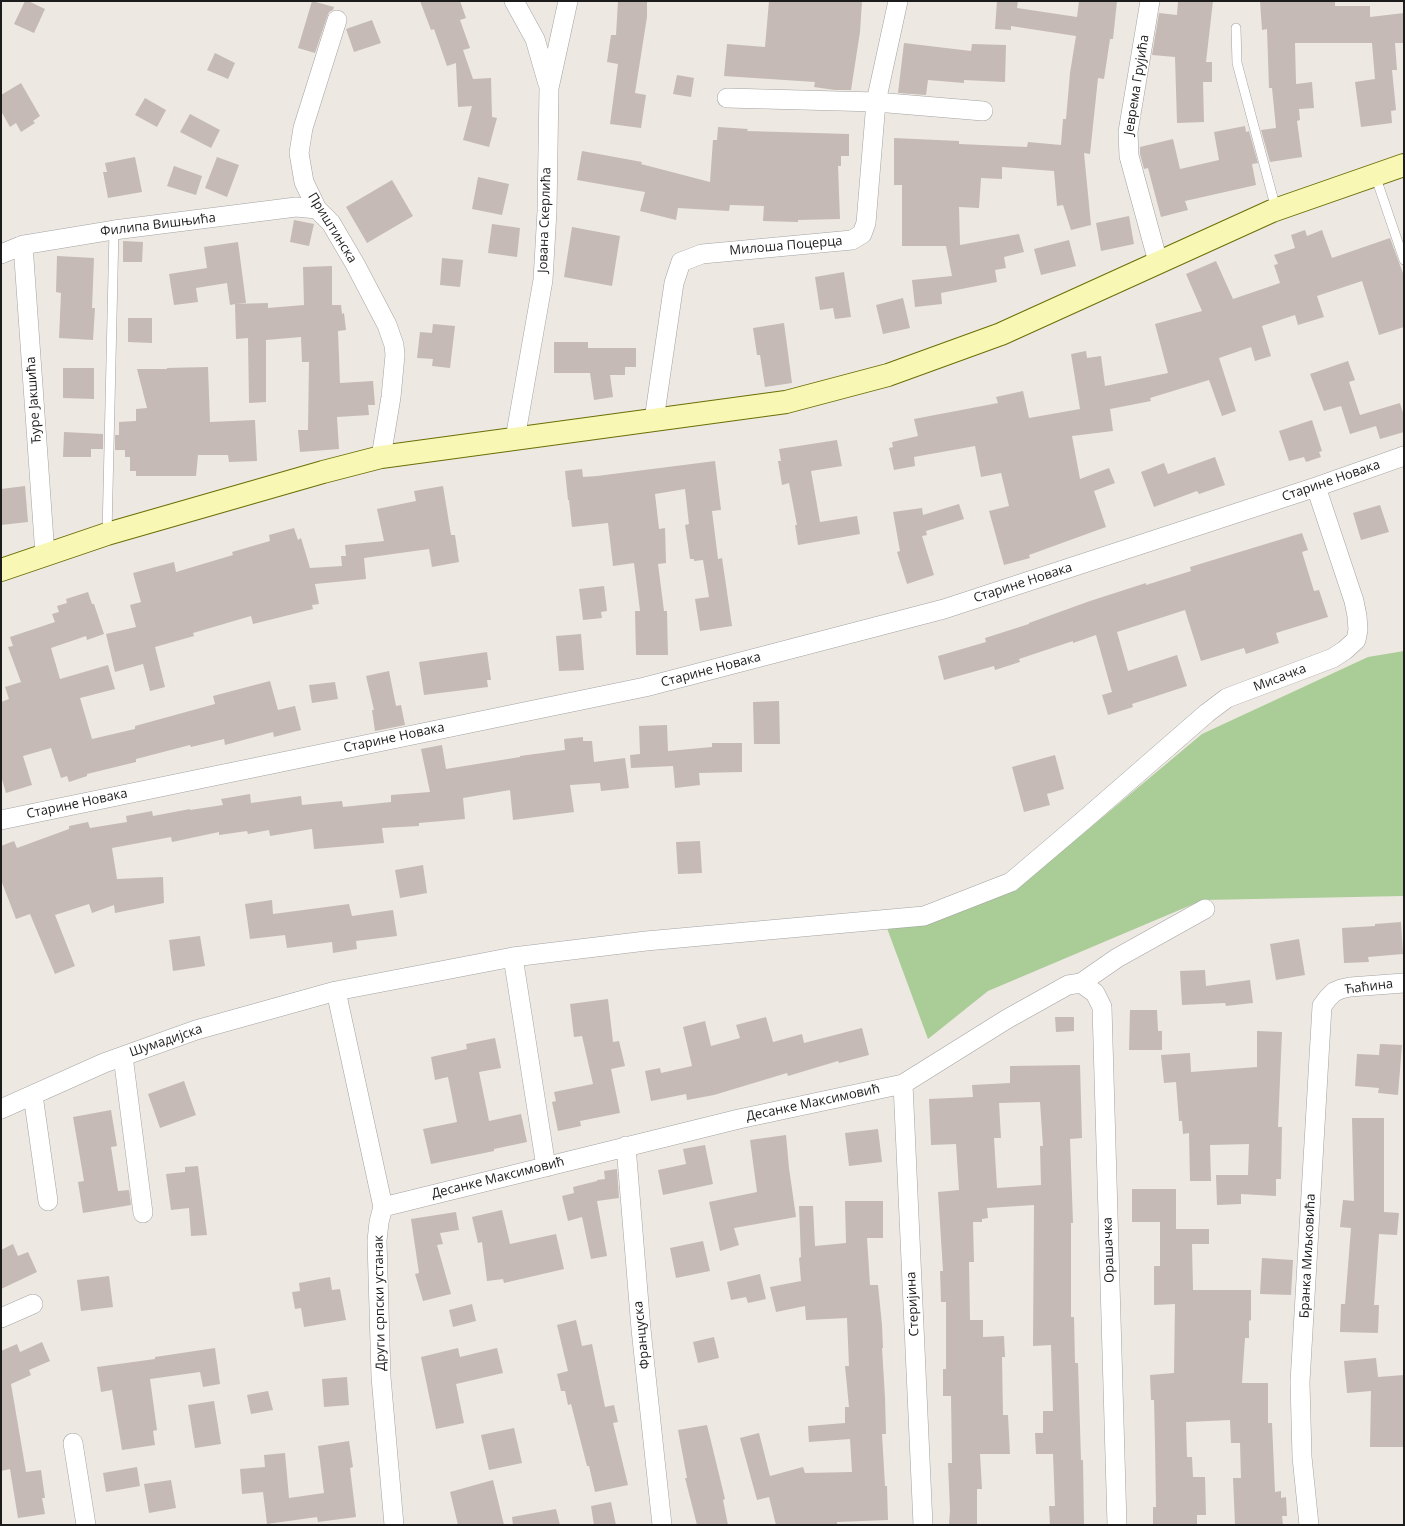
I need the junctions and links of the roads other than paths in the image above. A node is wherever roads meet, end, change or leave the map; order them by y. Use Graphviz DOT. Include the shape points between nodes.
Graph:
graph roads {
  1 [pos="514,1"];
  2 [pos="568,1"];
  3 [pos="898,1"];
  4 [pos="1150,1"];
  5 [pos="337,20"];
  6 [pos="1236,28"];
  7 [pos="549,88"];
  8 [pos="727,98"];
  9 [pos="876,102"];
  10 [pos="983,111"];
  11 [pos="1404,166"];
  12 [pos="1376,175"];
  13 [pos="318,209"];
  14 [pos="1276,209"];
  15 [pos="114,230"];
  16 [pos="23,245"];
  17 [pos="1,254"];
  18 [pos="1404,260"];
  19 [pos="1158,262"];
  20 [pos="654,420"];
  21 [pos="515,439"];
  22 [pos="1404,456"];
  23 [pos="382,457"];
  24 [pos="1316,487"];
  25 [pos="107,534"];
  26 [pos="45,554"];
  27 [pos="1,570"];
  28 [pos="1,820"];
  29 [pos="1084,820"];
  30 [pos="1205,909"];
  31 [pos="513,957"];
  32 [pos="1081,983"];
  33 [pos="1404,983"];
  34 [pos="336,991"];
  35 [pos="1334,992"];
  36 [pos="123,1056"];
  37 [pos="903,1084"];
  38 [pos="33,1095"];
  39 [pos="1,1109"];
  40 [pos="626,1146"];
  41 [pos="546,1167"];
  42 [pos="48,1201"];
  43 [pos="383,1206"];
  44 [pos="143,1212"];
  45 [pos="33,1304"];
  46 [pos="1,1318"];
  47 [pos="73,1443"];
  48 [pos="86,1525"];
  49 [pos="394,1525"];
  50 [pos="662,1525"];
  51 [pos="924,1525"];
  52 [pos="1118,1525"];
  53 [pos="1309,1525"];
  1 -- 7 [label="street" via="536,38"];
  2 -- 7 [label="street, Јована Скерлића"];
  3 -- 9 [label="street, Милоша Поцерца"];
  4 -- 19 [label="street, Јеврема Грујића" via="1128,132 1129,156"];
  5 -- 13 [label="street, Приштинска" via="303,128 299,153 304,182"];
  6 -- 14 [label="lane" via="1237,63"];
  7 -- 21 [label="street, Јована Скерлића" via="543,280"];
  8 -- 9 [label="street"];
  9 -- 10 [label="street"];
  9 -- 20 [label="street, Милоша Поцерца" via="866,223 862,234 852,240 702,254 681,262 674,283"];
  11 -- 12 [label="main road"];
  12 -- 14 [label="main road"];
  12 -- 18 [label="lane"];
  13 -- 15 [label="street, Филипа Вишњића" via="296,207"];
  13 -- 23 [label="street, Приштинска" via="331,223 355,264 387,325 394,345 391,397"];
  14 -- 19 [label="main road"];
  15 -- 16 [label="street, Филипа Вишњића"];
  15 -- 25 [label="lane"];
  16 -- 17 [label="street, Филипа Вишњића"];
  16 -- 26 [label="street, Ђуре Јакшића"];
  19 -- 20 [label="main road" via="1000,334 888,375 786,402"];
  20 -- 21 [label="main road"];
  21 -- 23 [label="main road"];
  22 -- 24 [label="street, Старине Новака"];
  23 -- 25 [label="main road"];
  24 -- 28 [label="street, Старине Новака" via="944,608 645,687"];
  24 -- 29 [label="street, Мисачка" via="1354,601 1358,630 1356,640 1333,658 1227,698"];
  25 -- 26 [label="main road"];
  26 -- 27 [label="main road"];
  29 -- 31 [label="street, Шумадијска" via="1011,882 924,916 646,941"];
  30 -- 32 [label="street, Десанке Максимовић" via="1116,958"];
  31 -- 34 [label="street, Шумадијска"];
  31 -- 41 [label="street"];
  32 -- 37 [label="street, Десанке Максимовић" via="1068,985 1007,1019"];
  32 -- 52 [label="street, Орашачка" via="1095,993 1102,1007"];
  33 -- 35 [label="street, Ћаћина" via="1350,987"];
  34 -- 36 [label="street, Шумадијска" via="196,1030"];
  34 -- 43 [label="street, Други српски устанак"];
  35 -- 53 [label="street, Бранка Миљковића" via="1322,1006 1300,1382 1302,1457"];
  36 -- 38 [label="street, Шумадијска"];
  36 -- 44 [label="street"];
  37 -- 40 [label="street, Десанке Максимовић"];
  37 -- 51 [label="street, Стеријина"];
  38 -- 39 [label="street, Шумадијска"];
  38 -- 42 [label="street"];
  40 -- 41 [label="street, Десанке Максимовић"];
  40 -- 50 [label="street, Француска" via="641,1329"];
  41 -- 43 [label="street, Десанке Максимовић"];
  43 -- 49 [label="street, Други српски устанак" via="377,1241 381,1377"];
  45 -- 46 [label="street"];
  47 -- 48 [label="street"];
}
